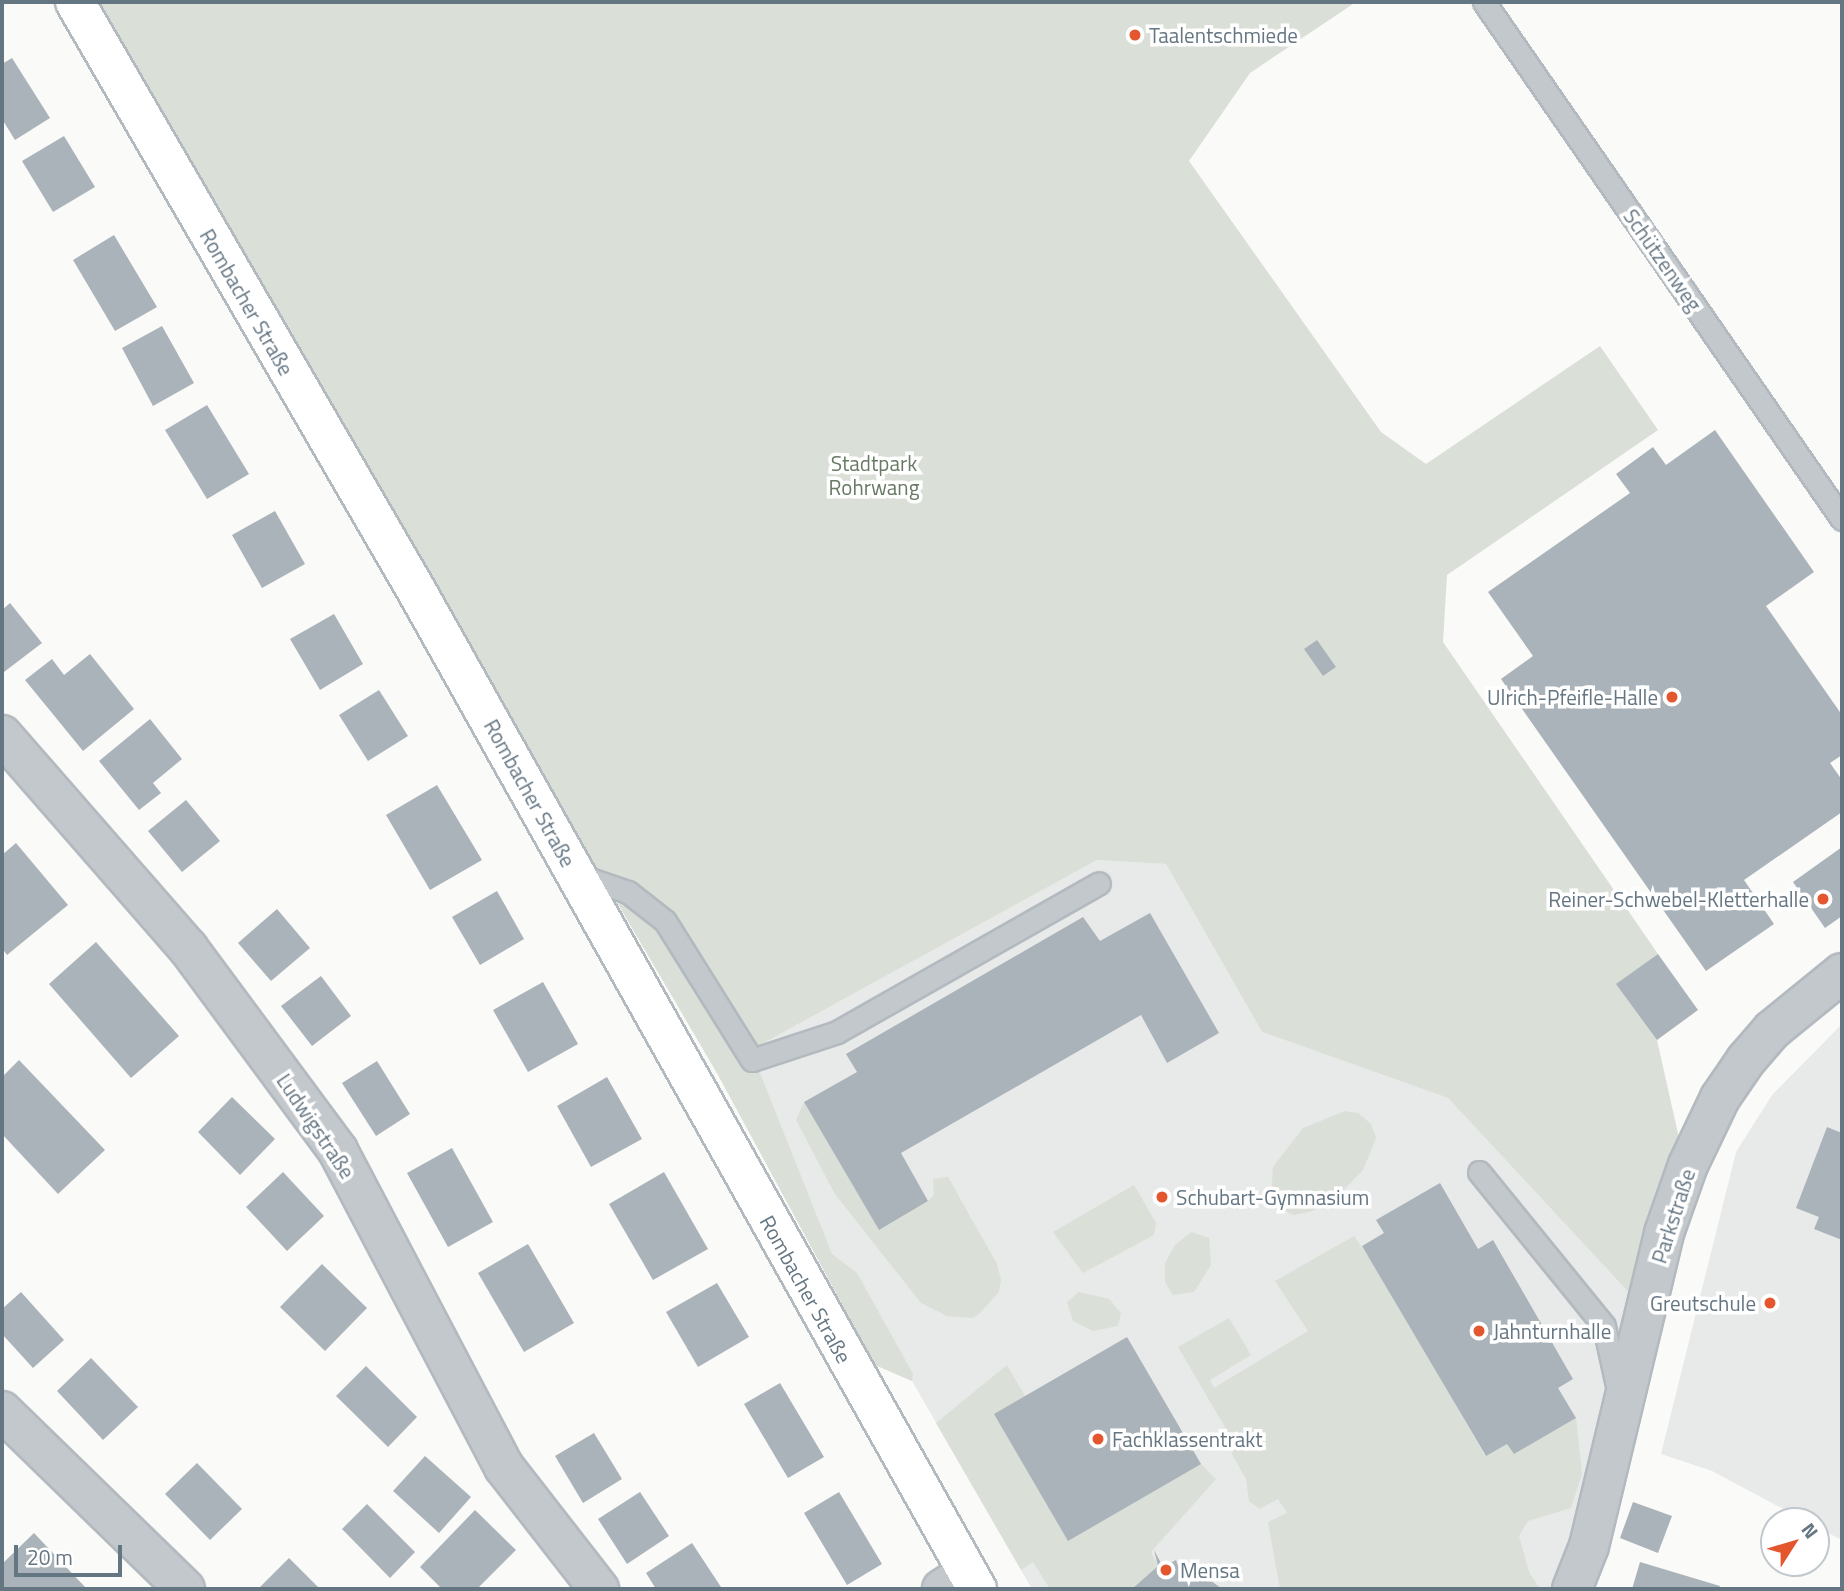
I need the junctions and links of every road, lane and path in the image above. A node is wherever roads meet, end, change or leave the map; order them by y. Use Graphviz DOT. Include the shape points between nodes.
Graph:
graph roads {
  1 [pos="75,2"];
  2 [pos="1484,2"];
  3 [pos="1842,519"];
  4 [pos="2,735"];
  5 [pos="576,874"];
  6 [pos="1099,883"];
  7 [pos="1842,973"];
  8 [pos="1479,1172"];
  9 [pos="1622,1406"];
  10 [pos="2,1411"];
  11 [pos="962,1584"];
  12 [pos="185,1589"];
  13 [pos="599,1589"];
  14 [pos="1572,1589"];
  1 -- 5 [label="main road, Rombacher Straße"];
  2 -- 3 [label="lane, Schützenweg"];
  4 -- 13 [label="street, Ludwigstraße" via="188,948 338,1151 504,1467"];
  5 -- 6 [label="lane" via="628,892 665,921 752,1060 836,1032"];
  5 -- 11 [label="main road, Rombacher Straße"];
  7 -- 9 [label="street, Parkstraße" via="1772,1030 1720,1098 1688,1165 1664,1233"];
  8 -- 9 [label="lane" via="1604,1326"];
  9 -- 14 [label="street, Parkstraße" via="1589,1546"];
  10 -- 12 [label="street"];
}
